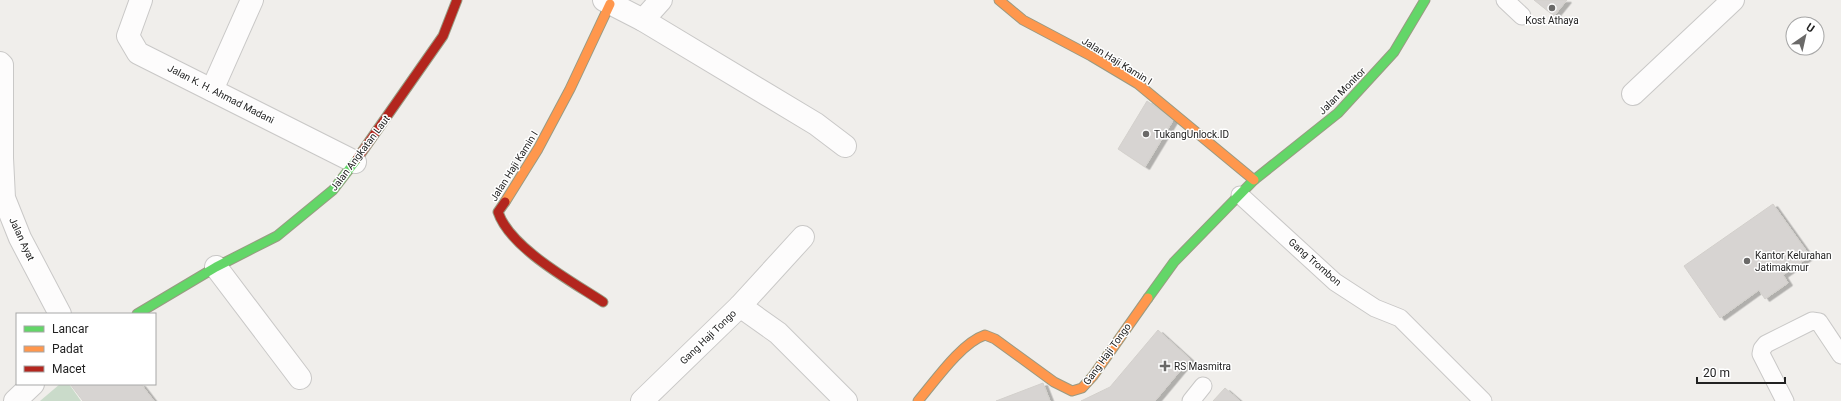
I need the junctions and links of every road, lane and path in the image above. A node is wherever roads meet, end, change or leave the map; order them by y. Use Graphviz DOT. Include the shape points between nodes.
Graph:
graph roads {
  1 [pos="141,0"];
  2 [pos="252,0"];
  3 [pos="457,0"];
  4 [pos="662,0"];
  5 [pos="999,0"];
  6 [pos="1425,0"];
  7 [pos="1505,0"];
  8 [pos="1734,0"];
  9 [pos="607,2"];
  10 [pos="1522,16"];
  11 [pos="643,20"];
  12 [pos="0,63"];
  13 [pos="212,90"];
  14 [pos="1633,94"];
  15 [pos="845,146"];
  16 [pos="355,162"];
  17 [pos="1254,180"];
  18 [pos="1240,195"];
  19 [pos="803,237"];
  20 [pos="216,267"];
  21 [pos="603,302"];
  22 [pos="740,306"];
  23 [pos="59,313"];
  24 [pos="139,313"];
  25 [pos="1841,355"];
  26 [pos="300,378"];
  27 [pos="32,385"];
  28 [pos="1203,386"];
  29 [pos="15,401"];
  30 [pos="642,401"];
  31 [pos="846,401"];
  32 [pos="918,401"];
  33 [pos="1191,401"];
  34 [pos="1483,401"];
  35 [pos="1785,401"];
  1 -- 13 [label="street, Jalan K. H. Ahmad Madani" via="128,36 138,53"];
  2 -- 13 [label="street"];
  3 -- 16 [label="street, Jalan Angkatan Laut" via="443,36"];
  4 -- 11 [label="street"];
  5 -- 17 [label="street, Jalan Haji Kamin I" via="1023,20 1138,84"];
  6 -- 17 [label="street, Jalan Monitor" via="1394,52 1338,113"];
  7 -- 10 [label="lane"];
  8 -- 14 [label="street"];
  9 -- 11 [label="street"];
  9 -- 21 [label="street, Jalan Haji Kamin I" via="570,90 538,149 498,212 503,227 529,252"];
  11 -- 15 [label="street" via="816,124"];
  12 -- 23 [label="street, Jalan Ayat" via="4,198 20,238"];
  13 -- 16 [label="street, Jalan K. H. Ahmad Madani"];
  16 -- 20 [label="street, Jalan Angkatan Laut" via="333,190 277,236"];
  17 -- 18 [label="street, Gang Haji Tongo"];
  18 -- 32 [label="street, Gang Haji Tongo" via="1174,262 1082,388 1072,391 1054,382 995,339 983,335 962,351"];
  18 -- 34 [label="lane, Gang Trombon" via="1336,282 1375,308 1400,318"];
  19 -- 22 [label="street"];
  20 -- 24 [label="street, Jalan Angkatan Laut"];
  20 -- 26 [label="street"];
  22 -- 30 [label="street, Gang Haji Tongo"];
  22 -- 31 [label="street, Gang Haji Tongo" via="778,333"];
  25 -- 35 [label="lane" via="1819,322 1812,321 1766,344 1761,354"];
  27 -- 29 [label="street"];
  28 -- 33 [label="lane"];
}
